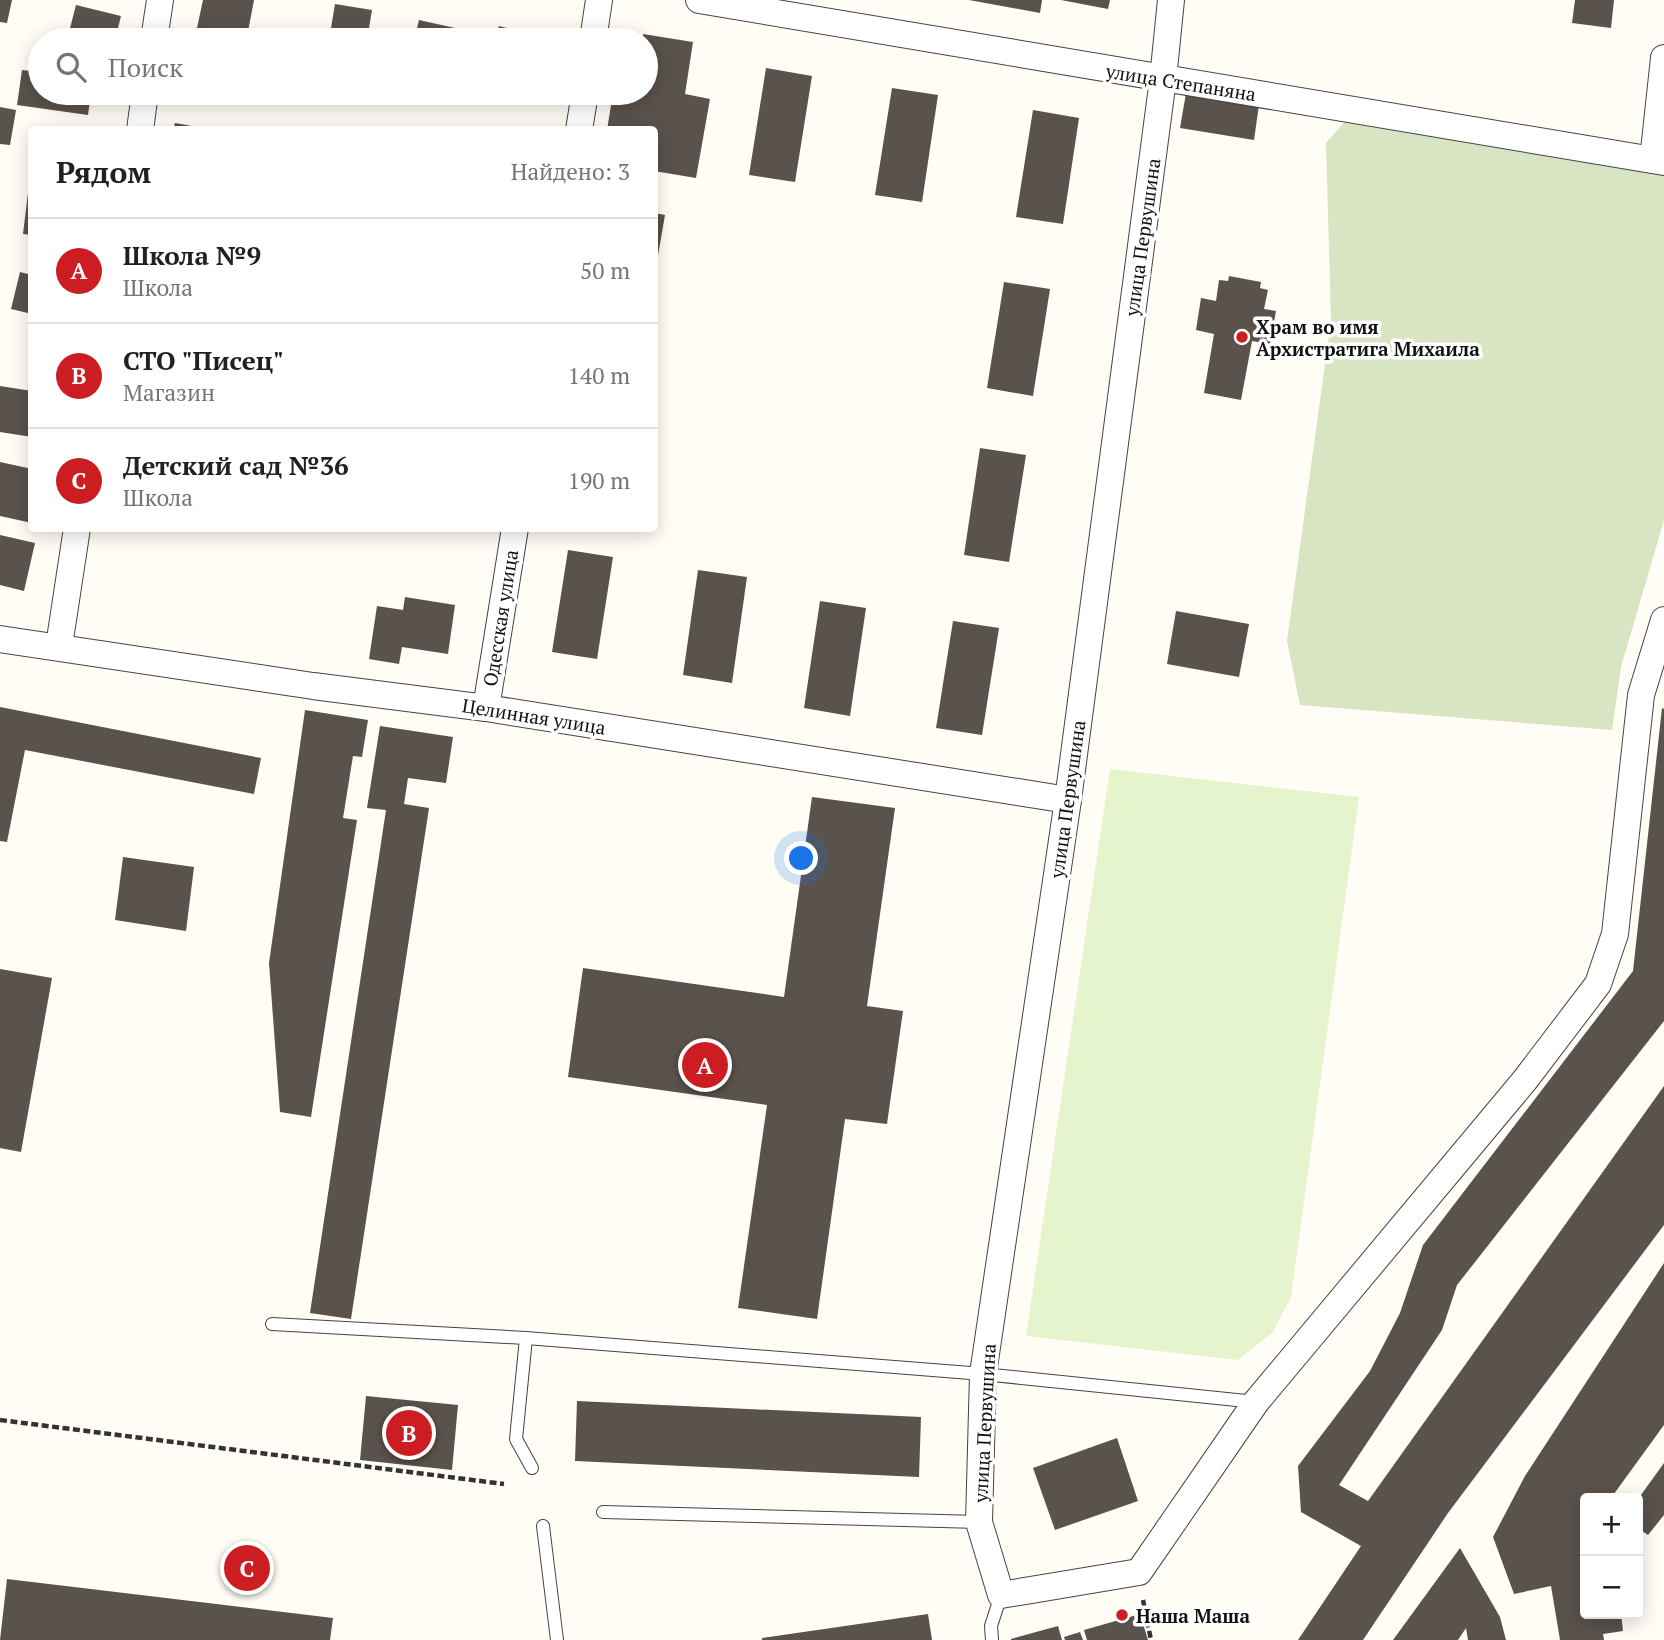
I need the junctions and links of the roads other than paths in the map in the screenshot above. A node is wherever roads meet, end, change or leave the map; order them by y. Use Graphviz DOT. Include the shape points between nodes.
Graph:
graph roads {
  1 [pos="160,0"];
  2 [pos="599,0"];
  3 [pos="699,0"];
  4 [pos="1171,0"];
  5 [pos="156,28"];
  6 [pos="595,28"];
  7 [pos="1664,58"];
  8 [pos="1163,79"];
  9 [pos="143,105"];
  10 [pos="582,105"];
  11 [pos="141,126"];
  12 [pos="580,126"];
  13 [pos="1658,161"];
  14 [pos="76,532"];
  15 [pos="514,532"];
  16 [pos="1664,620"];
  17 [pos="0,639"];
  18 [pos="59,646"];
  19 [pos="486,708"];
  20 [pos="1068,800"];
  21 [pos="272,1324"];
  22 [pos="526,1338"];
  23 [pos="983,1374"];
  24 [pos="1256,1402"];
  25 [pos="532,1468"];
  26 [pos="603,1512"];
  27 [pos="979,1522"];
  28 [pos="543,1526"];
  29 [pos="1001,1595"];
  30 [pos="557,1640"];
  31 [pos="992,1640"];
  1 -- 5 [label="street"];
  2 -- 6 [label="street"];
  3 -- 8 [label="street, улица Степаняна"];
  4 -- 8 [label="street, улица Первушина"];
  7 -- 13 [label="street"];
  8 -- 13 [label="street, улица Степаняна"];
  8 -- 20 [label="street, улица Первушина"];
  9 -- 11 [label="street"];
  10 -- 12 [label="street"];
  14 -- 18 [label="street"];
  15 -- 19 [label="street, Одесская улица"];
  16 -- 24 [label="street" via="1640,695 1615,934 1598,984 1525,1080"];
  17 -- 18 [label="street, Целинная улица"];
  18 -- 19 [label="street, Целинная улица"];
  19 -- 20 [label="street, Целинная улица"];
  20 -- 23 [label="street, улица Первушина"];
  21 -- 22 [label="lane"];
  22 -- 23 [label="lane"];
  22 -- 25 [label="lane" via="516,1439"];
  23 -- 24 [label="lane"];
  23 -- 27 [label="street, улица Первушина"];
  24 -- 29 [label="street" via="1139,1572"];
  26 -- 27 [label="lane"];
  27 -- 29 [label="street, улица Первушина"];
  28 -- 30 [label="lane"];
  29 -- 31 [label="lane" via="991,1626"];
}
